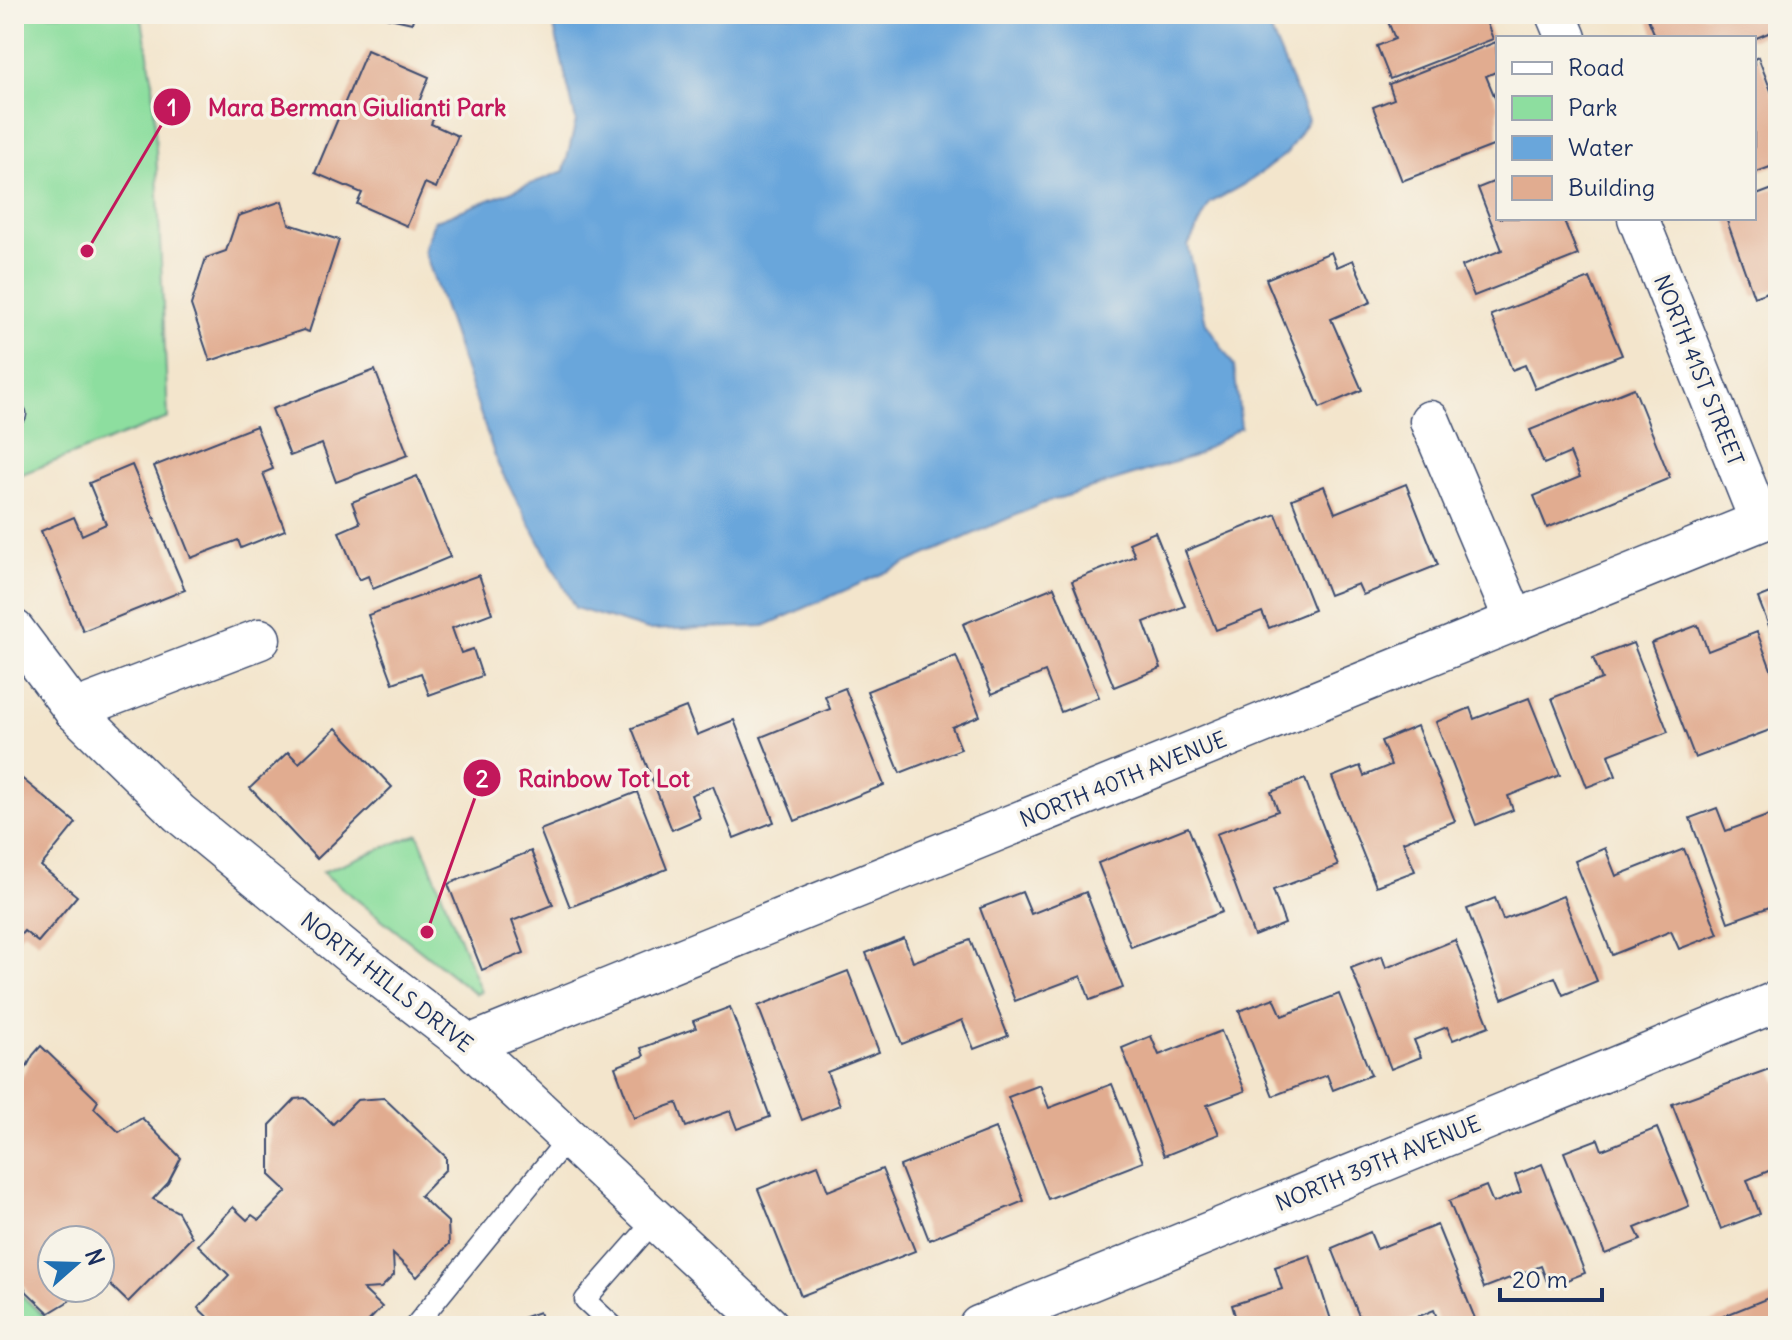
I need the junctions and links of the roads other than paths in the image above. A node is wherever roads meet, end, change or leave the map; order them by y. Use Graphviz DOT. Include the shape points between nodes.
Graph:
graph roads {
  1 [pos="1556,14"];
  2 [pos="1565,36"];
  3 [pos="1639,220"];
  4 [pos="1430,421"];
  5 [pos="1769,518"];
  6 [pos="1514,619"];
  7 [pos="14,630"];
  8 [pos="260,639"];
  9 [pos="74,710"];
  10 [pos="1778,1001"];
  11 [pos="469,1045"];
  12 [pos="568,1138"];
  13 [pos="655,1220"];
  14 [pos="415,1326"];
  15 [pos="613,1326"];
  16 [pos="769,1326"];
  17 [pos="979,1326"];
  1 -- 2 [label="street"];
  3 -- 5 [label="street, NORTH 41ST STREET"];
  4 -- 6 [label="street"];
  5 -- 6 [label="street, NORTH 40TH AVENUE"];
  6 -- 11 [label="street, NORTH 40TH AVENUE"];
  7 -- 9 [label="street, NORTH HILLS DRIVE"];
  8 -- 9 [label="street"];
  9 -- 11 [label="street, NORTH HILLS DRIVE" via="179,813"];
  10 -- 17 [label="street, NORTH 39TH AVENUE"];
  11 -- 12 [label="street, NORTH HILLS DRIVE"];
  12 -- 13 [label="street, NORTH HILLS DRIVE"];
  12 -- 14 [label="lane"];
  13 -- 15 [label="lane" via="585,1300"];
  13 -- 16 [label="street, NORTH HILLS DRIVE"];
}
